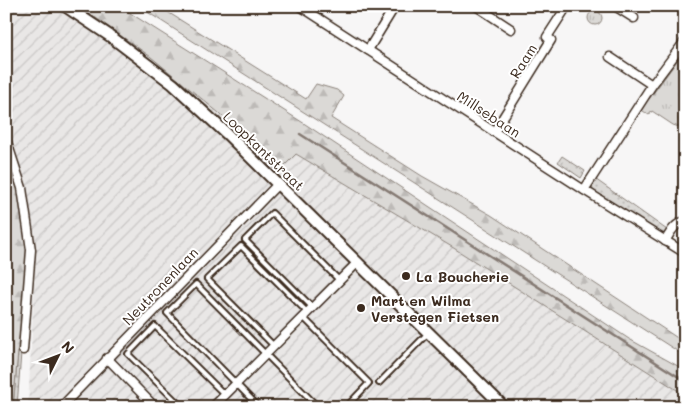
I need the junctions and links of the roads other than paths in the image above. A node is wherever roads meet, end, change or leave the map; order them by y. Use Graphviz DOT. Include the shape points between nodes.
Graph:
graph roads {
  1 [pos="65,6"];
  2 [pos="300,6"];
  3 [pos="395,6"];
  4 [pos="476,6"];
  5 [pos="567,6"];
  6 [pos="615,6"];
  7 [pos="634,18"];
  8 [pos="511,28"];
  9 [pos="685,41"];
  10 [pos="368,50"];
  11 [pos="610,57"];
  12 [pos="652,85"];
  13 [pos="494,132"];
  14 [pos="6,139"];
  15 [pos="278,184"];
  16 [pos="584,190"];
  17 [pos="685,221"];
  18 [pos="665,241"];
  19 [pos="685,253"];
  20 [pos="358,262"];
  21 [pos="339,281"];
  22 [pos="308,313"];
  23 [pos="428,332"];
  24 [pos="274,346"];
  25 [pos="23,350"];
  26 [pos="266,354"];
  27 [pos="107,358"];
  28 [pos="379,383"];
  29 [pos="236,384"];
  30 [pos="225,395"];
  31 [pos="346,406"];
  32 [pos="60,407"];
  33 [pos="155,407"];
  34 [pos="182,407"];
  35 [pos="213,407"];
  36 [pos="259,407"];
  37 [pos="318,407"];
  38 [pos="504,407"];
  1 -- 15 [label="street, Loopkantstraat" via="173,84"];
  2 -- 10 [label="street, Millsebaan"];
  3 -- 10 [label="street"];
  4 -- 8 [label="street, Raam"];
  5 -- 13 [label="street, Raam" via="547,37 551,40"];
  6 -- 7 [label="street"];
  9 -- 12 [label="street"];
  10 -- 13 [label="street, Millsebaan"];
  11 -- 12 [label="street"];
  12 -- 16 [label="street"];
  13 -- 16 [label="street, Millsebaan"];
  14 -- 25 [label="street" via="22,188 31,250"];
  15 -- 20 [label="street, Loopkantstraat"];
  15 -- 27 [label="street, Neutronenlaan"];
  16 -- 18 [label="street, Millsebaan"];
  17 -- 18 [label="street" via="674,227"];
  18 -- 19 [label="street, Millsebaan"];
  20 -- 21 [label="street"];
  20 -- 23 [label="street, Loopkantstraat"];
  21 -- 22 [label="street"];
  21 -- 22 [label="lane" via="272,213 245,240"];
  22 -- 24 [label="street"];
  22 -- 24 [label="lane" via="241,246 207,279"];
  22 -- 31 [label="lane" via="369,382"];
  23 -- 28 [label="lane"];
  23 -- 38 [label="street, Loopkantstraat"];
  24 -- 26 [label="street"];
  26 -- 29 [label="street"];
  26 -- 29 [label="lane" via="196,284 167,312"];
  26 -- 37 [label="lane"];
  27 -- 32 [label="street, Neutronenlaan"];
  27 -- 33 [label="street"];
  29 -- 30 [label="street"];
  29 -- 36 [label="lane"];
  30 -- 34 [label="lane" via="155,326 128,354"];
  30 -- 35 [label="street"];
}
